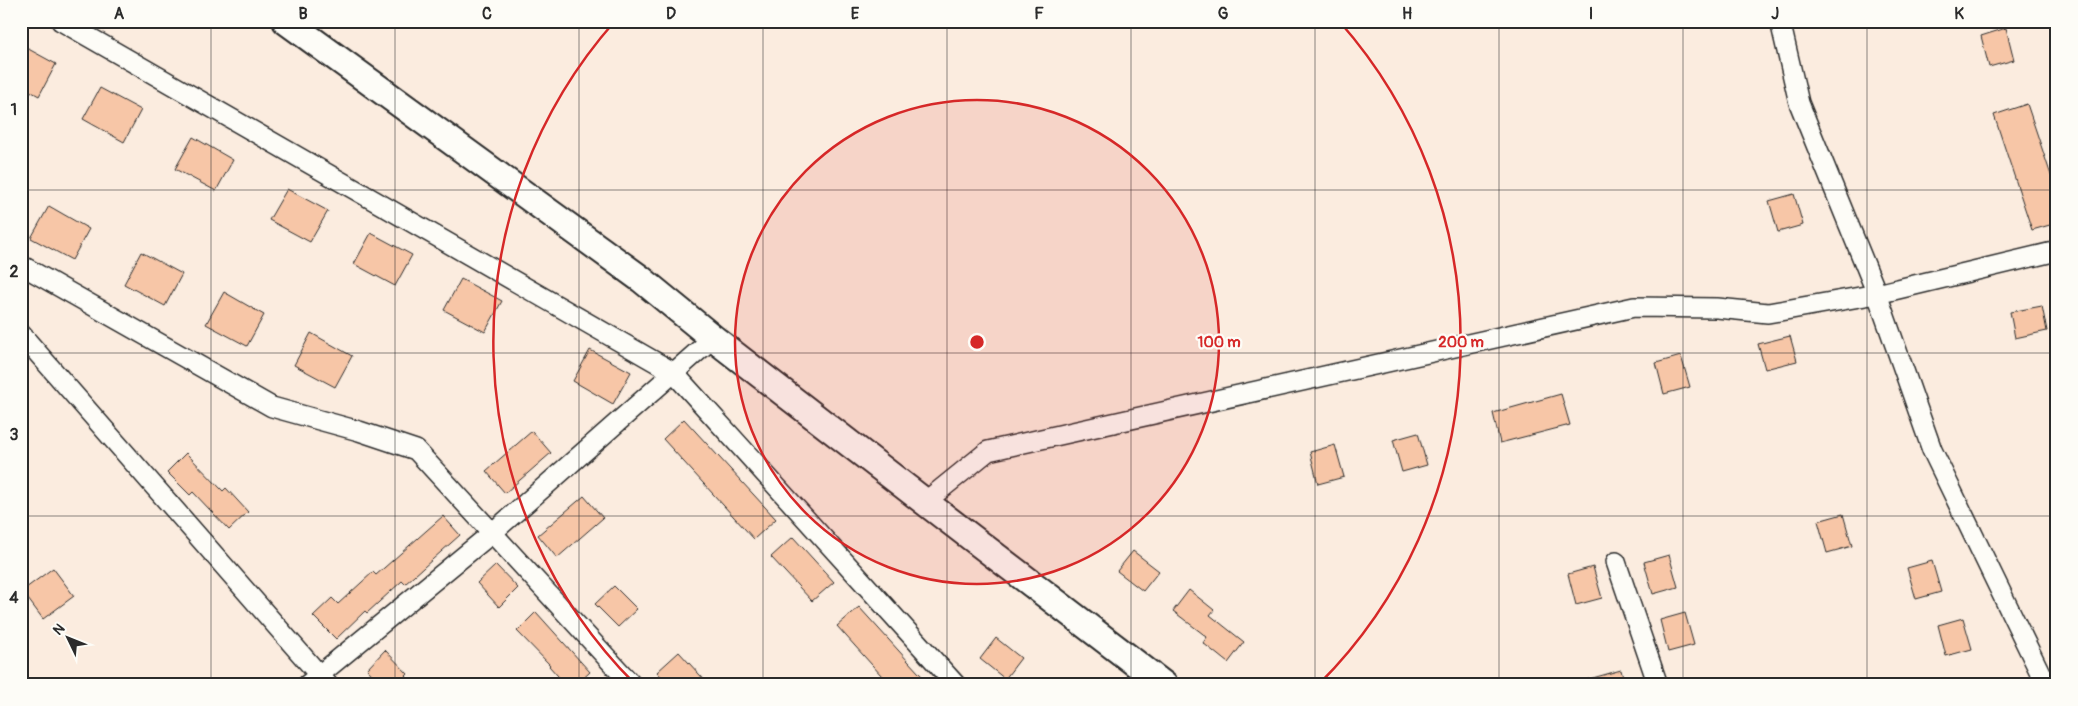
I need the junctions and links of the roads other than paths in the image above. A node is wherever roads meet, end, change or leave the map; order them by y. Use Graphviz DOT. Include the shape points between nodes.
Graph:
graph roads {
  1 [pos="61,21"];
  2 [pos="286,21"];
  3 [pos="1780,21"];
  4 [pos="2057,251"];
  5 [pos="21,265"];
  6 [pos="1877,294"];
  7 [pos="21,334"];
  8 [pos="713,338"];
  9 [pos="673,372"];
  10 [pos="925,502"];
  11 [pos="492,533"];
  12 [pos="1616,562"];
  13 [pos="318,681"];
  14 [pos="632,685"];
  15 [pos="956,685"];
  16 [pos="1164,685"];
  17 [pos="1658,685"];
  18 [pos="2046,685"];
  1 -- 9 [label="street"];
  2 -- 8 [label="main road" via="641,279"];
  3 -- 6 [label="street" via="1799,103"];
  4 -- 6 [label="street"];
  5 -- 11 [label="street" via="272,407 416,450"];
  6 -- 10 [label="street" via="1768,313 1717,308 1634,308 988,451"];
  6 -- 18 [label="street" via="1932,450"];
  7 -- 13 [label="street"];
  8 -- 9 [label="street"];
  8 -- 10 [label="main road"];
  9 -- 11 [label="street"];
  9 -- 15 [label="street"];
  10 -- 16 [label="main road"];
  11 -- 13 [label="street"];
  11 -- 14 [label="street"];
  12 -- 17 [label="street"];
}
